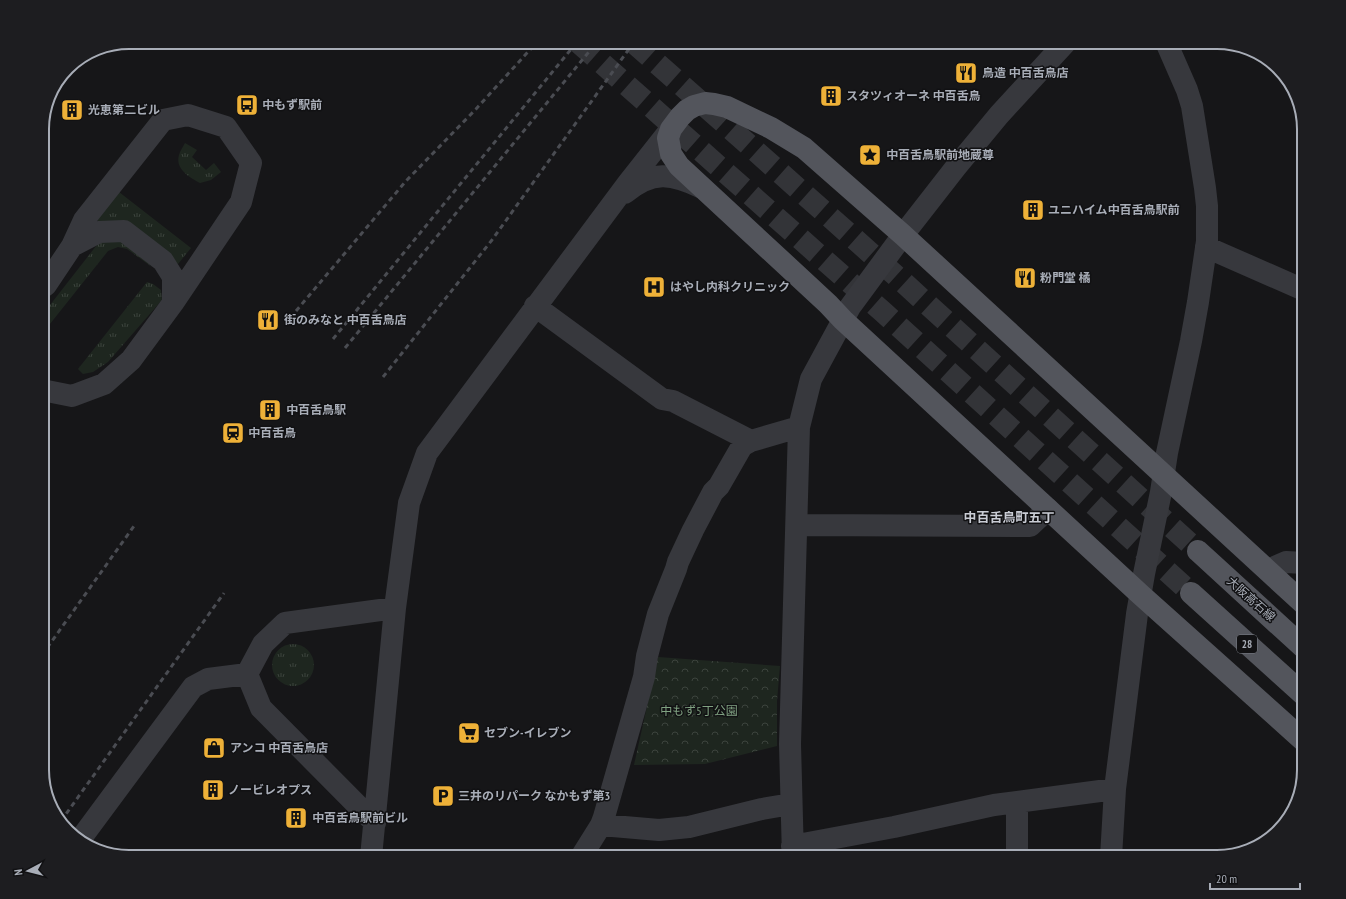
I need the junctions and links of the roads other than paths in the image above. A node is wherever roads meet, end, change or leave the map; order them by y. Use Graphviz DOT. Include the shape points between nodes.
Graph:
graph roads {
  1 [pos="1060,49"];
  2 [pos="1169,49"];
  3 [pos="680,116"];
  4 [pos="705,190"];
  5 [pos="613,203"];
  6 [pos="903,234"];
  7 [pos="72,246"];
  8 [pos="1206,247"];
  9 [pos="49,280"];
  10 [pos="1297,287"];
  11 [pos="172,303"];
  12 [pos="535,306"];
  13 [pos="843,320"];
  14 [pos="49,391"];
  15 [pos="799,427"];
  16 [pos="751,442"];
  17 [pos="1163,474"];
  18 [pos="1048,508"];
  19 [pos="797,525"];
  20 [pos="1198,551"];
  21 [pos="1297,563"];
  22 [pos="1268,570"];
  23 [pos="1190,593"];
  24 [pos="1141,595"];
  25 [pos="1297,597"];
  26 [pos="394,608"];
  27 [pos="1297,642"];
  28 [pos="247,674"];
  29 [pos="1297,689"];
  30 [pos="1297,735"];
  31 [pos="1115,789"];
  32 [pos="1017,802"];
  33 [pos="791,804"];
  34 [pos="375,823"];
  35 [pos="601,825"];
  36 [pos="83,836"];
  37 [pos="372,850"];
  38 [pos="585,850"];
  39 [pos="793,850"];
  40 [pos="801,850"];
  41 [pos="1017,850"];
  42 [pos="1111,850"];
  1 -- 6 [label="street" via="999,115"];
  2 -- 8 [label="street" via="1192,106 1207,206"];
  3 -- 4 [label="main road" via="668,138 671,154 679,166"];
  3 -- 5 [label="street"];
  3 -- 6 [label="main road" via="694,106 714,104 727,107 771,128 804,148"];
  4 -- 5 [label="street" via="684,179 660,177 640,182"];
  4 -- 13 [label="main road"];
  5 -- 12 [label="street"];
  6 -- 13 [label="street" via="850,306"];
  6 -- 17 [label="main road"];
  7 -- 9 [label="street"];
  7 -- 11 [label="street" via="99,232 124,231 163,261 173,276"];
  7 -- 11 [label="street" via="84,220 163,120 188,115 226,127 251,163 241,202"];
  8 -- 10 [label="street"];
  8 -- 17 [label="street" via="1192,333"];
  11 -- 14 [label="street" via="132,360 104,384 72,396"];
  12 -- 16 [label="street" via="662,398"];
  12 -- 26 [label="street" via="427,453 409,504"];
  13 -- 15 [label="street" via="811,379"];
  13 -- 18 [label="main road"];
  15 -- 16 [label="street"];
  15 -- 19 [label="street"];
  16 -- 35 [label="street" via="742,446 713,492 678,562 658,614 644,677"];
  17 -- 22 [label="main road"];
  17 -- 24 [label="street" via="1162,492"];
  18 -- 19 [label="street" via="1030,526"];
  18 -- 24 [label="main road"];
  19 -- 33 [label="street" via="790,744"];
  20 -- 27 [label="main road, 大阪高石線"];
  21 -- 22 [label="street" via="1286,562"];
  22 -- 25 [label="main road"];
  23 -- 29 [label="main road, 28"];
  24 -- 30 [label="main road"];
  24 -- 31 [label="street"];
  26 -- 28 [label="street" via="285,624 263,644"];
  26 -- 34 [label="street"];
  28 -- 34 [label="street" via="261,708"];
  28 -- 36 [label="street" via="208,679 193,687"];
  31 -- 32 [label="street"];
  31 -- 42 [label="street"];
  32 -- 40 [label="street" via="894,827"];
  32 -- 41 [label="street"];
  33 -- 35 [label="street" via="682,828 659,830"];
  33 -- 39 [label="street"];
  34 -- 37 [label="street"];
  35 -- 38 [label="street"];
}
